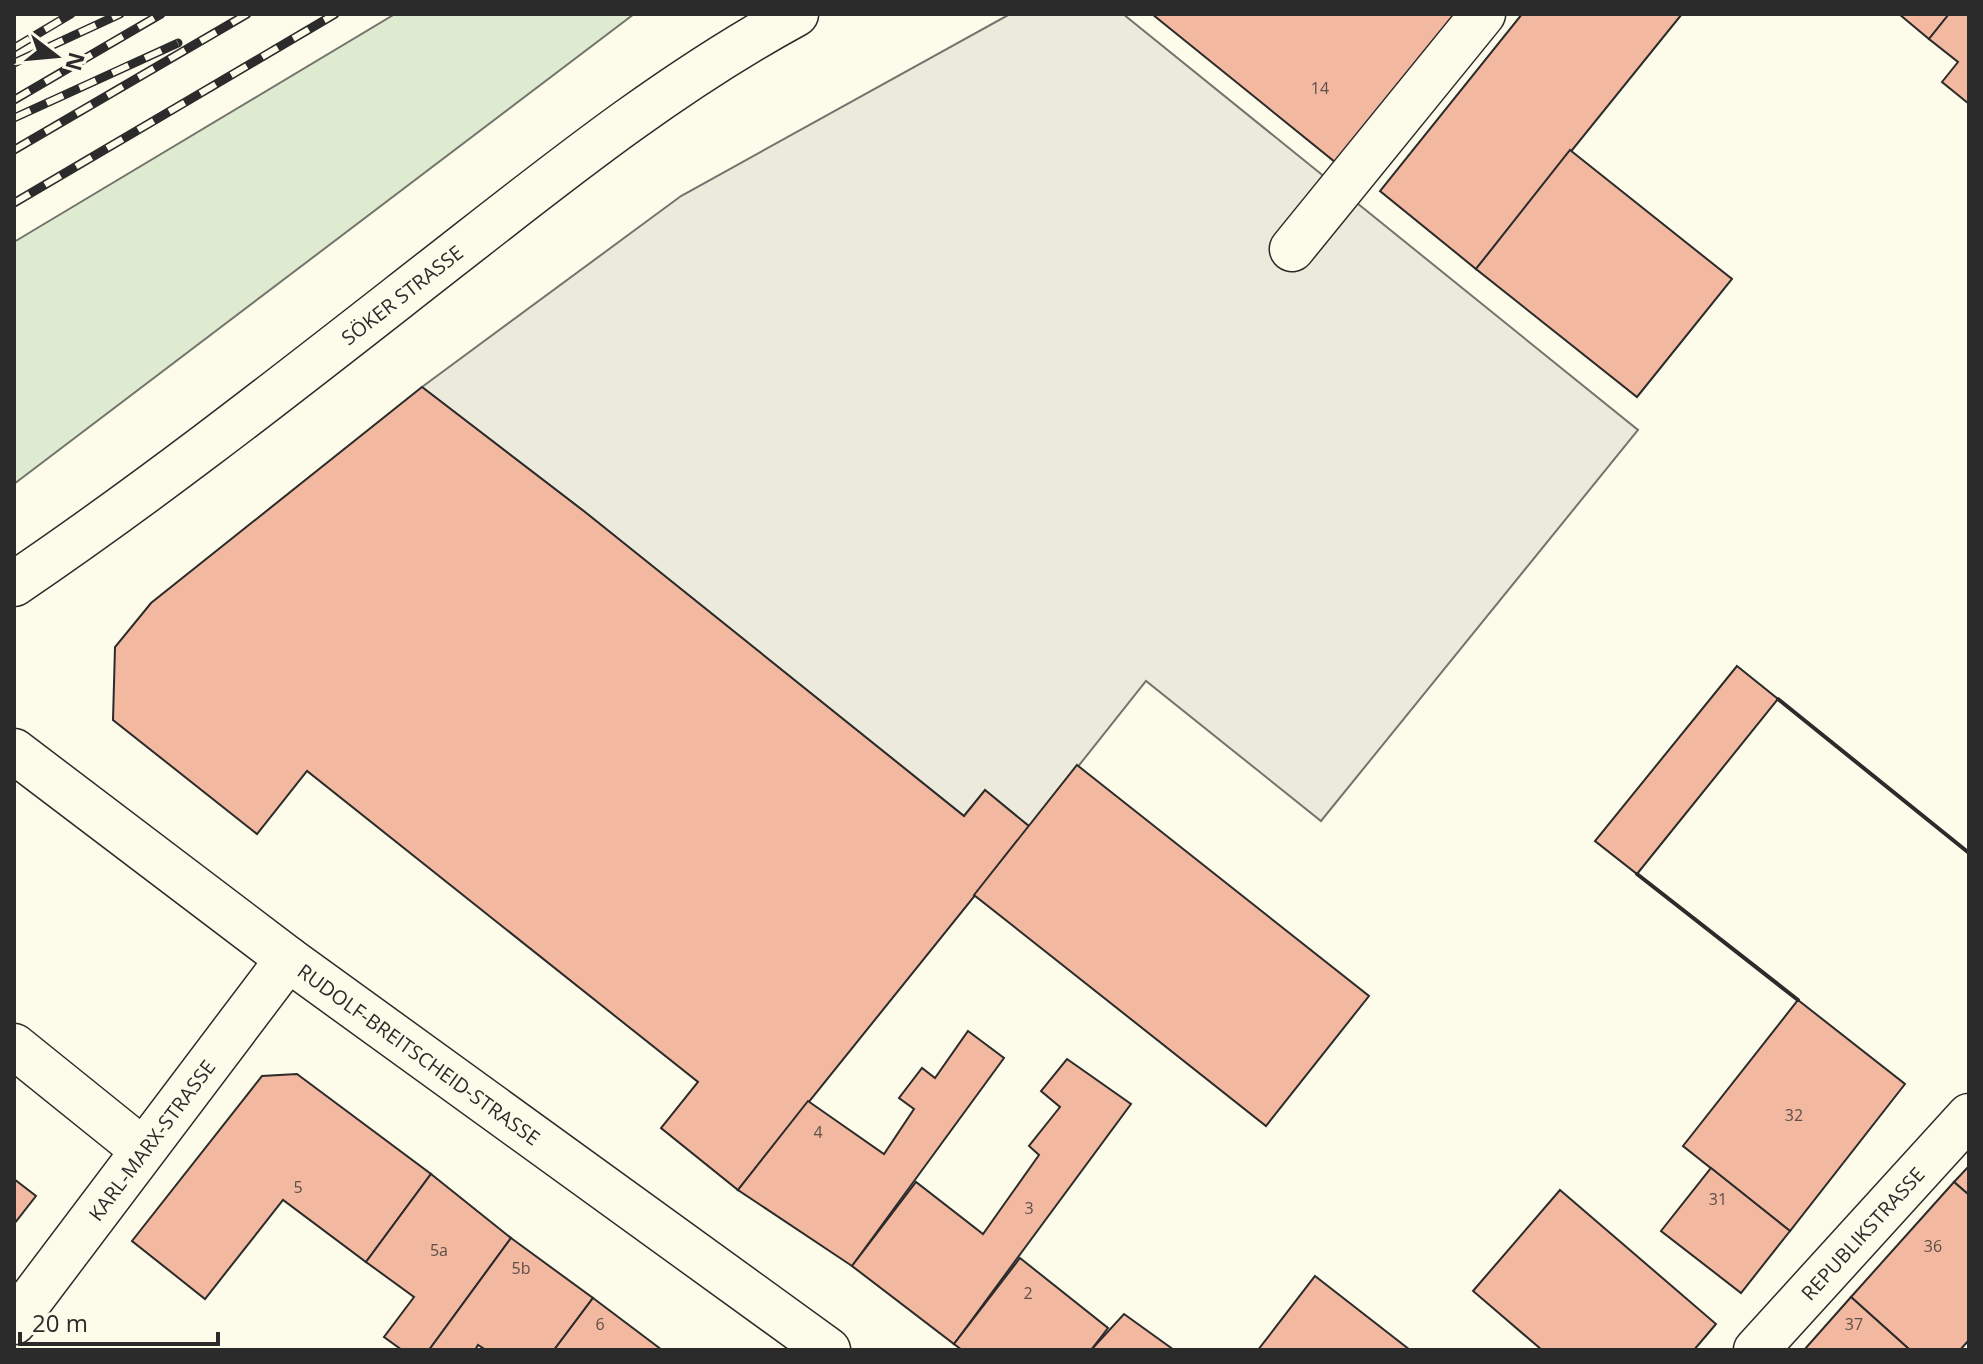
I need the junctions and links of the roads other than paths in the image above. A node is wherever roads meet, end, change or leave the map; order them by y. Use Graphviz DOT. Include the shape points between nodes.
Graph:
graph roads {
  1 [pos="796,14"];
  2 [pos="1483,14"];
  3 [pos="1292,249"];
  4 [pos="14,584"];
  5 [pos="14,751"];
  6 [pos="288,959"];
  7 [pos="14,1046"];
  8 [pos="1969,1116"];
  9 [pos="143,1150"];
  10 [pos="14,1322"];
  11 [pos="828,1350"];
  12 [pos="1756,1350"];
  1 -- 4 [label="street, SÖKER STRASSE" via="725,53 628,119 257,407"];
  2 -- 3 [label="street"];
  5 -- 6 [label="street, RUDOLF-BREITSCHEID-STRASSE"];
  6 -- 9 [label="street, KARL-MARX-STRASSE"];
  6 -- 11 [label="street, RUDOLF-BREITSCHEID-STRASSE"];
  7 -- 9 [label="street"];
  8 -- 12 [label="street, REPUBLIKSTRASSE"];
  9 -- 10 [label="street, KARL-MARX-STRASSE"];
}
